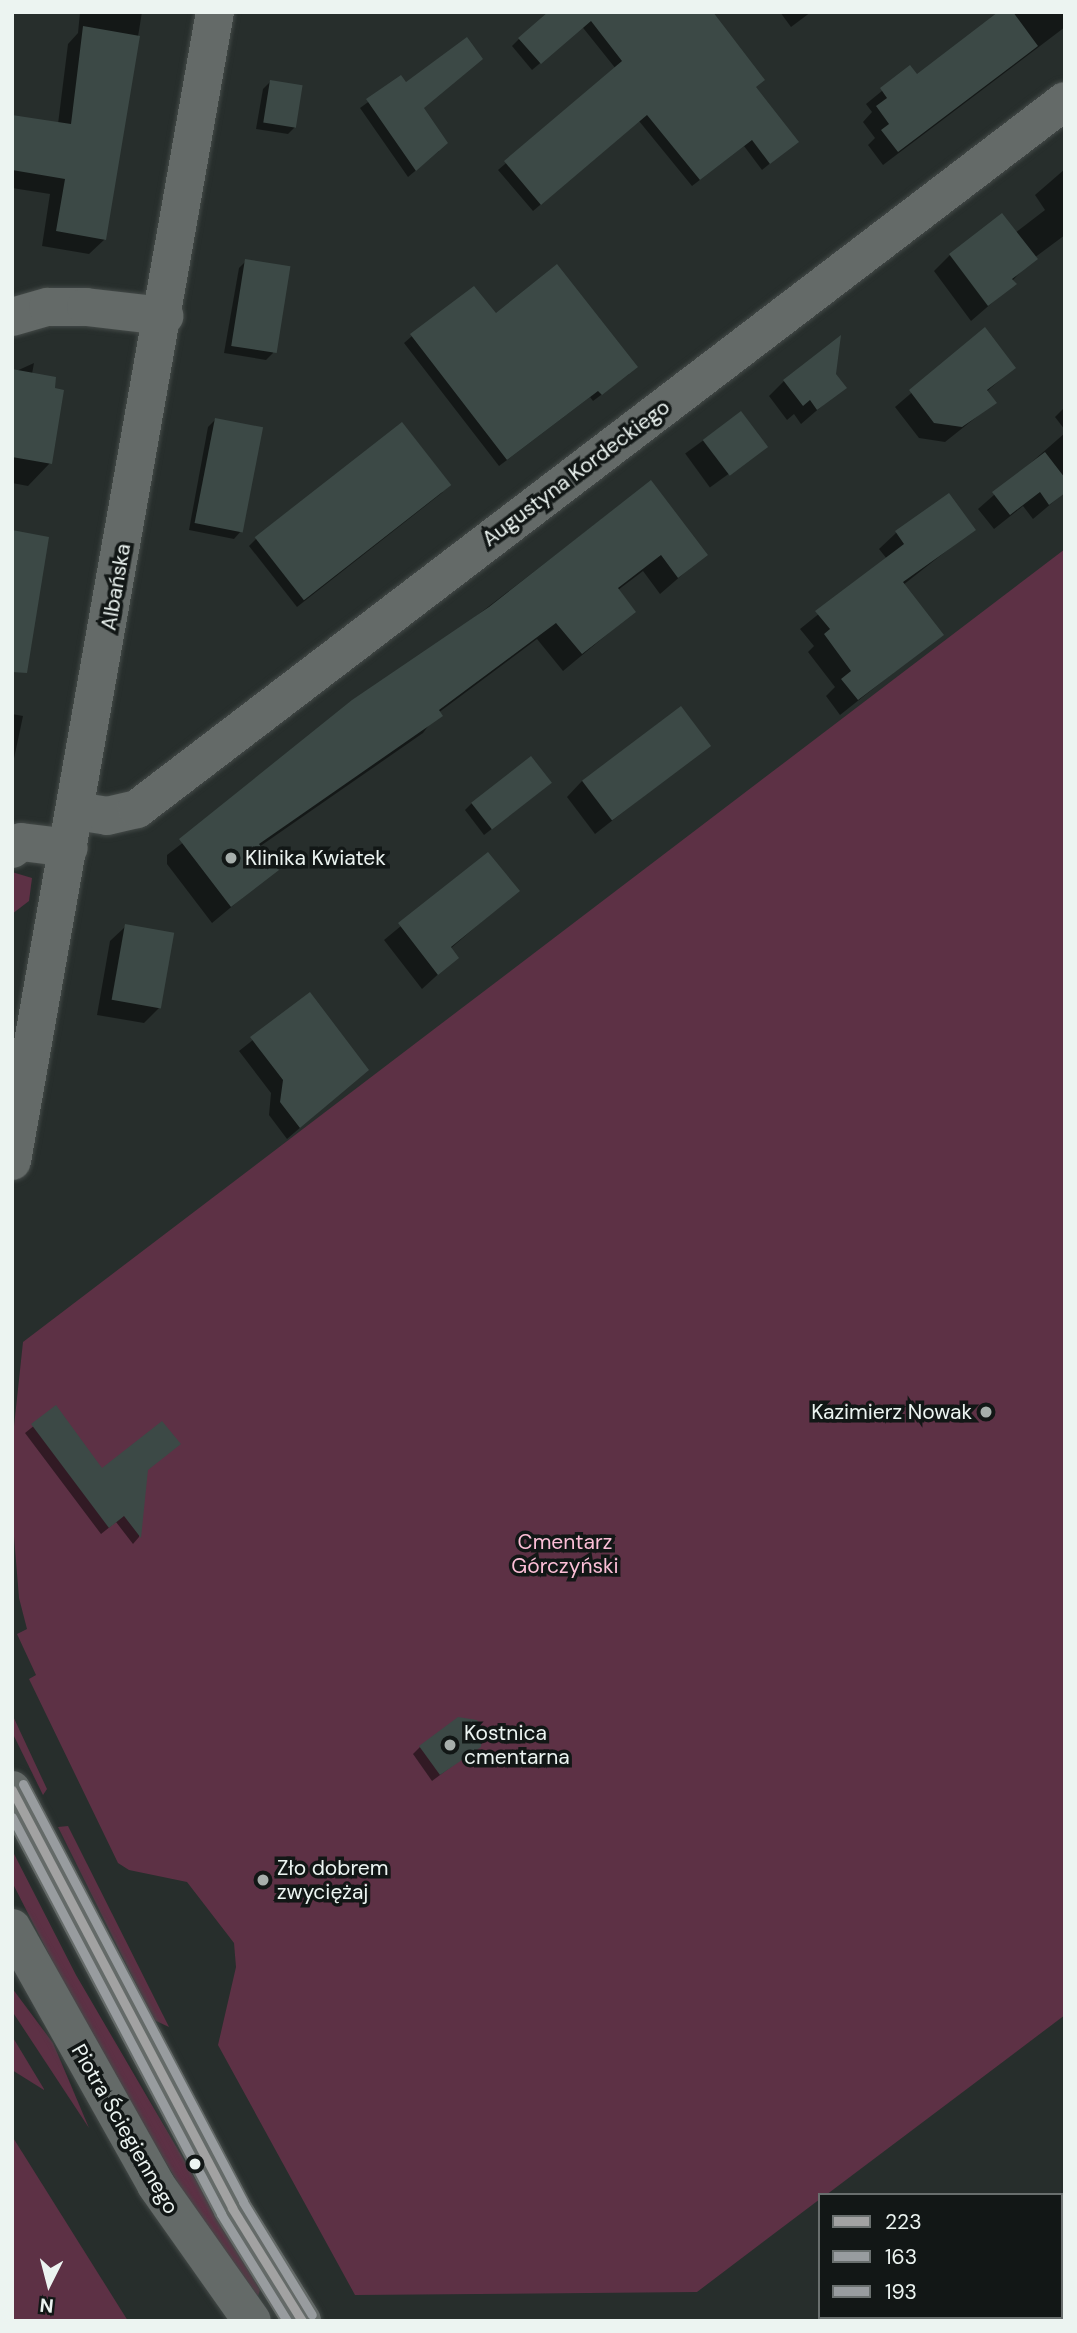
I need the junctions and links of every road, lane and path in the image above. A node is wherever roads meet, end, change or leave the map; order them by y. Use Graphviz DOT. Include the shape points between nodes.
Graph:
graph roads {
  1 [pos="215,12"];
  2 [pos="1065,101"];
  3 [pos="164,316"];
  4 [pos="12,317"];
  5 [pos="76,811"];
  6 [pos="69,848"];
  7 [pos="12,849"];
  8 [pos="12,1161"];
  9 [pos="12,1790"];
  10 [pos="20,1817"];
  11 [pos="12,1928"];
  12 [pos="12,1961"];
  13 [pos="57,2009"];
  14 [pos="252,2321"];
  15 [pos="302,2321"];
  1 -- 3 [label="street, Albańska"];
  2 -- 5 [label="street, Augustyna Kordeckiego" via="137,809 107,816"];
  3 -- 4 [label="street" via="86,306 48,307"];
  3 -- 5 [label="street, Albańska"];
  5 -- 6 [label="street, Albańska"];
  6 -- 7 [label="street" via="21,842"];
  6 -- 8 [label="street, Albańska"];
  9 -- 10 [label="street"];
  10 -- 15 [label="street" via="232,2208"];
  11 -- 13 [label="street, Piotra Ściegiennego"];
  12 -- 13 [label="street"];
  13 -- 14 [label="street, Piotra Ściegiennego" via="156,2185"];
}
